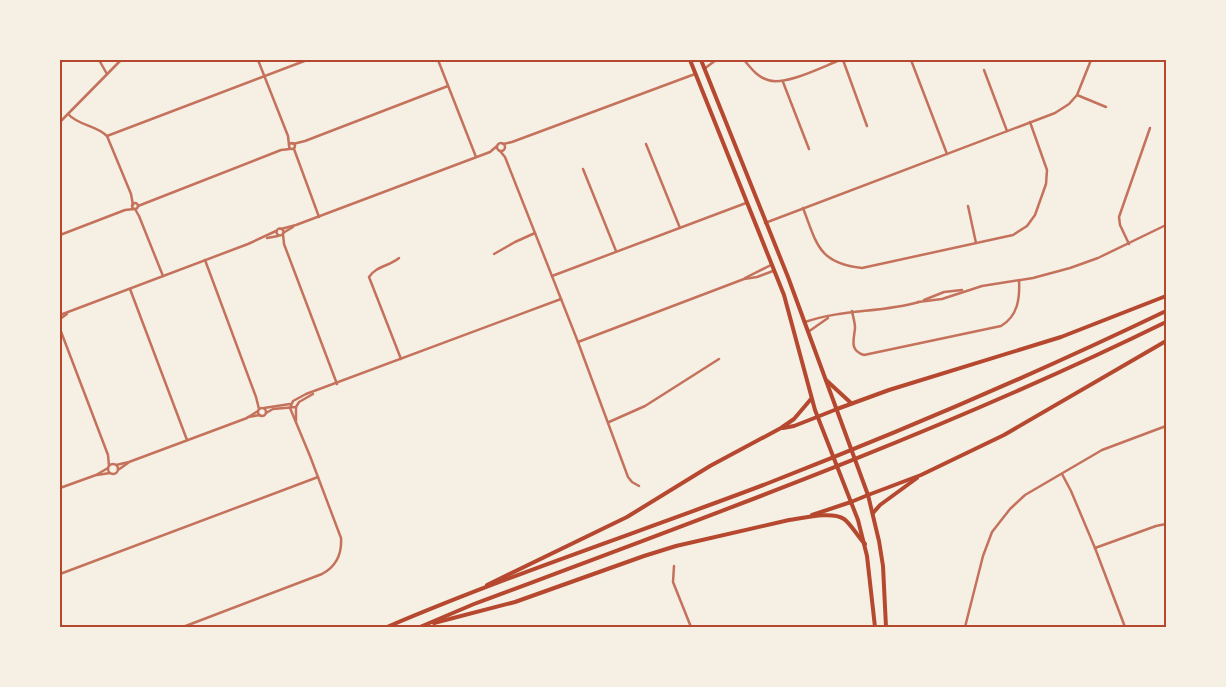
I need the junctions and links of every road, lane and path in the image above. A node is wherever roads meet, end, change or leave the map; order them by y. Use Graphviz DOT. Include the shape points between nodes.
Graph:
graph roads {
  1 [pos="99,60"];
  2 [pos="121,60"];
  3 [pos="258,60"];
  4 [pos="307,60"];
  5 [pos="438,60"];
  6 [pos="690,60"];
  7 [pos="701,60"];
  8 [pos="716,60"];
  9 [pos="744,60"];
  10 [pos="841,60"];
  11 [pos="911,60"];
  12 [pos="1091,60"];
  13 [pos="704,69"];
  14 [pos="984,70"];
  15 [pos="107,74"];
  16 [pos="695,74"];
  17 [pos="264,76"];
  18 [pos="1166,80"];
  19 [pos="783,82"];
  20 [pos="448,86"];
  21 [pos="1166,89"];
  22 [pos="1077,95"];
  23 [pos="1106,107"];
  24 [pos="68,114"];
  25 [pos="60,122"];
  26 [pos="1030,122"];
  27 [pos="867,126"];
  28 [pos="1150,128"];
  29 [pos="1006,131"];
  30 [pos="107,136"];
  31 [pos="512,142"];
  32 [pos="503,144"];
  33 [pos="646,144"];
  34 [pos="292,146"];
  35 [pos="497,146"];
  36 [pos="505,148"];
  37 [pos="809,149"];
  38 [pos="499,151"];
  39 [pos="490,152"];
  40 [pos="947,154"];
  41 [pos="476,157"];
  42 [pos="505,157"];
  43 [pos="583,169"];
  44 [pos="746,203"];
  45 [pos="135,206"];
  46 [pos="968,206"];
  47 [pos="803,208"];
  48 [pos="319,217"];
  49 [pos="765,223"];
  50 [pos="1166,225"];
  51 [pos="296,226"];
  52 [pos="680,228"];
  53 [pos="281,229"];
  54 [pos="276,231"];
  55 [pos="535,233"];
  56 [pos="60,235"];
  57 [pos="281,235"];
  58 [pos="263,238"];
  59 [pos="976,243"];
  60 [pos="1129,244"];
  61 [pos="616,252"];
  62 [pos="494,254"];
  63 [pos="399,258"];
  64 [pos="205,260"];
  65 [pos="782,264"];
  66 [pos="771,265"];
  67 [pos="773,271"];
  68 [pos="163,276"];
  69 [pos="552,276"];
  70 [pos="744,279"];
  71 [pos="1019,280"];
  72 [pos="130,289"];
  73 [pos="968,289"];
  74 [pos="1166,296"];
  75 [pos="561,299"];
  76 [pos="918,302"];
  77 [pos="852,311"];
  78 [pos="1166,311"];
  79 [pos="70,312"];
  80 [pos="60,315"];
  81 [pos="832,316"];
  82 [pos="60,319"];
  83 [pos="805,322"];
  84 [pos="1166,322"];
  85 [pos="60,329"];
  86 [pos="808,332"];
  87 [pos="1166,341"];
  88 [pos="578,342"];
  89 [pos="401,359"];
  90 [pos="719,359"];
  91 [pos="826,380"];
  92 [pos="337,384"];
  93 [pos="320,390"];
  94 [pos="256,397"];
  95 [pos="811,399"];
  96 [pos="851,403"];
  97 [pos="290,406"];
  98 [pos="296,407"];
  99 [pos="264,408"];
  100 [pos="837,409"];
  101 [pos="258,410"];
  102 [pos="266,413"];
  103 [pos="260,415"];
  104 [pos="817,416"];
  105 [pos="247,418"];
  106 [pos="297,422"];
  107 [pos="609,422"];
  108 [pos="1166,426"];
  109 [pos="781,428"];
  110 [pos="187,440"];
  111 [pos="108,455"];
  112 [pos="129,462"];
  113 [pos="115,464"];
  114 [pos="109,467"];
  115 [pos="118,470"];
  116 [pos="110,473"];
  117 [pos="1062,474"];
  118 [pos="96,475"];
  119 [pos="920,475"];
  120 [pos="318,477"];
  121 [pos="639,486"];
  122 [pos="60,488"];
  123 [pos="868,495"];
  124 [pos="851,502"];
  125 [pos="873,513"];
  126 [pos="808,517"];
  127 [pos="1166,524"];
  128 [pos="864,544"];
  129 [pos="1095,548"];
  130 [pos="674,566"];
  131 [pos="60,574"];
  132 [pos="467,595"];
  133 [pos="422,626"];
  134 [pos="183,627"];
  135 [pos="387,627"];
  136 [pos="690,627"];
  137 [pos="875,627"];
  138 [pos="886,627"];
  139 [pos="965,627"];
  140 [pos="1125,627"];
  1 -- 15 [label="street"];
  2 -- 15 [label="street"];
  3 -- 17 [label="street"];
  4 -- 17 [label="street"];
  5 -- 20 [label="street"];
  6 -- 16 [label="main road"];
  7 -- 13 [label="main road"];
  8 -- 13 [label="street"];
  9 -- 19 [label="street" via="756,74 769,81"];
  10 -- 19 [label="street"];
  10 -- 27 [label="street"];
  11 -- 40 [label="street"];
  12 -- 22 [label="street"];
  13 -- 16 [label="main road"];
  13 -- 49 [label="main road"];
  14 -- 29 [label="street"];
  15 -- 24 [label="street"];
  16 -- 31 [label="street"];
  16 -- 44 [label="main road"];
  17 -- 30 [label="street"];
  17 -- 34 [label="street"];
  18 -- 21 [label="lane"];
  19 -- 37 [label="street"];
  20 -- 34 [label="street"];
  20 -- 41 [label="street"];
  22 -- 23 [label="street"];
  22 -- 26 [label="street" via="1064,108"];
  24 -- 25 [label="street"];
  24 -- 30 [label="street"];
  26 -- 29 [label="street"];
  26 -- 59 [label="street" via="1048,170 1035,215 1027,226 1012,235"];
  28 -- 60 [label="street" via="1120,217 1120,225"];
  29 -- 40 [label="street"];
  30 -- 45 [label="street"];
  31 -- 32 [label="street"];
  31 -- 36 [label="street"];
  32 -- 35 [label="street"];
  32 -- 36 [label="street"];
  33 -- 52 [label="street"];
  34 -- 45 [label="street"];
  34 -- 48 [label="street"];
  35 -- 38 [label="street"];
  35 -- 39 [label="street"];
  36 -- 38 [label="street"];
  36 -- 42 [label="street"];
  38 -- 39 [label="street"];
  38 -- 42 [label="street"];
  39 -- 41 [label="street"];
  40 -- 47 [label="street"];
  41 -- 48 [label="street"];
  42 -- 55 [label="street"];
  43 -- 61 [label="street"];
  44 -- 52 [label="street"];
  44 -- 66 [label="main road"];
  45 -- 56 [label="street"];
  45 -- 68 [label="street"];
  46 -- 59 [label="street"];
  47 -- 49 [label="street"];
  47 -- 59 [label="street" via="816,244 834,262 848,267 862,268"];
  48 -- 51 [label="street"];
  49 -- 65 [label="main road"];
  50 -- 60 [label="street"];
  51 -- 53 [label="street"];
  51 -- 57 [label="street"];
  52 -- 61 [label="street"];
  53 -- 54 [label="street"];
  53 -- 57 [label="street"];
  54 -- 57 [label="street"];
  54 -- 58 [label="street"];
  55 -- 62 [label="street"];
  55 -- 69 [label="street"];
  57 -- 58 [label="street"];
  57 -- 92 [label="street"];
  58 -- 64 [label="street"];
  60 -- 71 [label="street" via="1062,271"];
  61 -- 69 [label="street"];
  63 -- 89 [label="street" via="374,270 369,277"];
  64 -- 68 [label="street"];
  64 -- 94 [label="street"];
  65 -- 66 [label="main road"];
  65 -- 67 [label="main road"];
  65 -- 83 [label="main road"];
  66 -- 67 [label="main road"];
  66 -- 70 [label="street"];
  67 -- 70 [label="street"];
  67 -- 95 [label="main road" via="784,295"];
  68 -- 72 [label="street"];
  69 -- 75 [label="street"];
  70 -- 88 [label="street"];
  71 -- 73 [label="street"];
  71 -- 77 [label="street" via="1018,304 1012,318 1001,326 864,355 852,344 855,326"];
  72 -- 79 [label="street"];
  72 -- 110 [label="street"];
  73 -- 76 [label="street" via="942,299"];
  73 -- 76 [label="street" via="944,292"];
  74 -- 96 [label="main road" via="1061,338"];
  75 -- 88 [label="street"];
  75 -- 89 [label="street"];
  76 -- 77 [label="street" via="886,310"];
  77 -- 81 [label="street"];
  78 -- 132 [label="main road" via="1014,382 862,446"];
  79 -- 80 [label="street"];
  79 -- 82 [label="street"];
  81 -- 83 [label="street"];
  81 -- 86 [label="street"];
  83 -- 86 [label="main road"];
  84 -- 133 [label="main road" via="866,456"];
  85 -- 111 [label="street"];
  86 -- 91 [label="main road"];
  87 -- 119 [label="main road" via="1004,435"];
  88 -- 107 [label="street"];
  89 -- 92 [label="street"];
  90 -- 107 [label="street" via="645,406"];
  91 -- 96 [label="main road"];
  91 -- 100 [label="main road"];
  92 -- 93 [label="street"];
  93 -- 97 [label="street" via="298,398"];
  93 -- 98 [label="street" via="301,400"];
  94 -- 99 [label="street"];
  94 -- 101 [label="street"];
  95 -- 104 [label="main road"];
  95 -- 109 [label="main road" via="794,419"];
  96 -- 100 [label="main road"];
  97 -- 98 [label="street"];
  97 -- 99 [label="street"];
  97 -- 102 [label="street"];
  97 -- 106 [label="street"];
  98 -- 106 [label="street"];
  99 -- 101 [label="street"];
  99 -- 102 [label="street"];
  100 -- 104 [label="main road"];
  100 -- 123 [label="main road"];
  101 -- 103 [label="street"];
  101 -- 105 [label="street"];
  102 -- 103 [label="street"];
  103 -- 105 [label="street"];
  104 -- 109 [label="main road"];
  104 -- 124 [label="main road"];
  105 -- 110 [label="street"];
  106 -- 120 [label="street"];
  107 -- 121 [label="street" via="628,477"];
  108 -- 117 [label="street" via="1102,450"];
  109 -- 132 [label="main road" via="710,466 627,517"];
  110 -- 112 [label="street"];
  111 -- 113 [label="street"];
  111 -- 114 [label="street"];
  112 -- 113 [label="street"];
  112 -- 115 [label="street"];
  113 -- 114 [label="street"];
  113 -- 115 [label="street"];
  114 -- 116 [label="street"];
  114 -- 118 [label="street"];
  115 -- 116 [label="street" via="115,474"];
  116 -- 118 [label="street"];
  117 -- 129 [label="street"];
  117 -- 139 [label="street" via="1025,495 992,532"];
  118 -- 122 [label="street"];
  119 -- 123 [label="main road"];
  119 -- 125 [label="main road"];
  120 -- 131 [label="street"];
  120 -- 134 [label="street" via="341,538 341,553 332,567 322,574"];
  123 -- 124 [label="main road"];
  123 -- 125 [label="main road"];
  124 -- 126 [label="main road"];
  124 -- 128 [label="main road"];
  125 -- 138 [label="main road" via="883,566"];
  126 -- 128 [label="main road" via="842,518"];
  126 -- 133 [label="main road" via="676,546 524,599"];
  127 -- 129 [label="street"];
  128 -- 137 [label="main road"];
  129 -- 140 [label="street"];
  130 -- 136 [label="street" via="673,582"];
  132 -- 135 [label="main road"];
}
